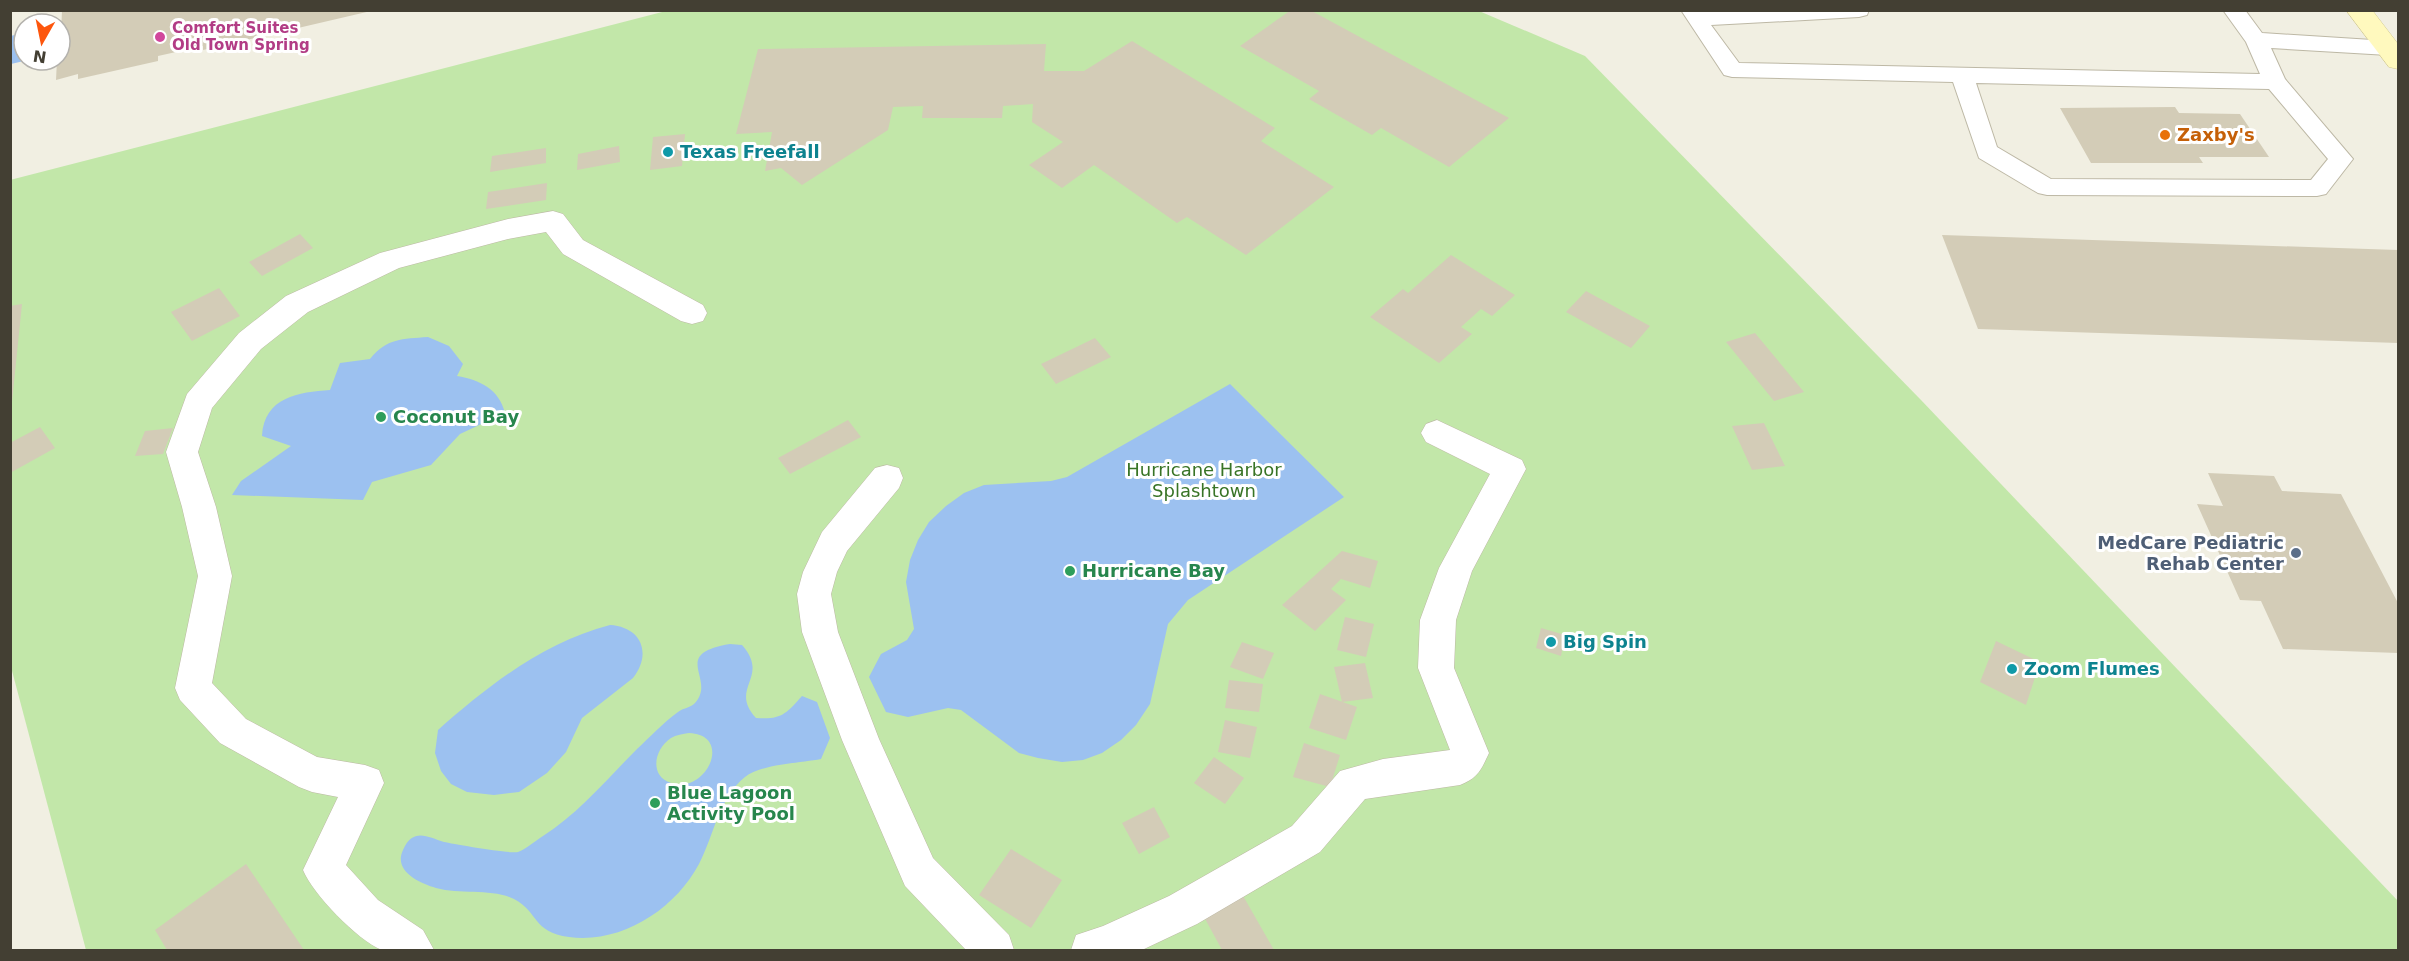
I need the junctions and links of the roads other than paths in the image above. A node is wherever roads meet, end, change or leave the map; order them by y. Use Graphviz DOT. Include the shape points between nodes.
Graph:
graph roads {
  1 [pos="1859,10"];
  2 [pos="2233,10"];
  3 [pos="2358,10"];
  4 [pos="1694,15"];
  5 [pos="2256,40"];
  6 [pos="2393,55"];
  7 [pos="1962,74"];
  8 [pos="2275,82"];
  9 [pos="692,313"];
  10 [pos="1437,433"];
  11 [pos="887,478"];
  12 [pos="413,951"];
  13 [pos="994,951"];
  14 [pos="1091,951"];
  1 -- 4 [label="lane"];
  2 -- 5 [label="lane"];
  3 -- 6 [label="main road"];
  4 -- 7 [label="lane" via="1732,69"];
  5 -- 6 [label="lane"];
  5 -- 8 [label="lane"];
  7 -- 8 [label="lane"];
  7 -- 8 [label="lane" via="1987,152 2048,187 2316,188 2341,159"];
  9 -- 12 [label="street" via="573,247 553,220 390,260 297,304 250,341 198,403 182,452 215,576 193,688 233,731 312,774 366,783 323,870 364,914 409,944"];
  10 -- 14 [label="street" via="1510,469 1456,568 1438,620 1436,668 1470,753 1460,767 1354,784 1306,839 1183,910"];
  11 -- 13 [label="street" via="834,543 820,572 814,594 820,632 861,740 919,872"];
}
